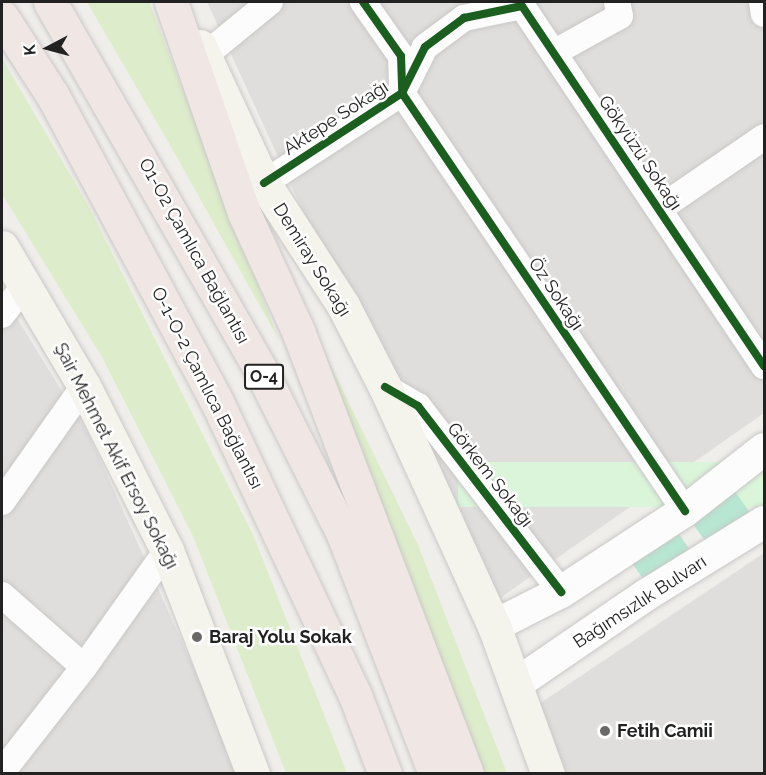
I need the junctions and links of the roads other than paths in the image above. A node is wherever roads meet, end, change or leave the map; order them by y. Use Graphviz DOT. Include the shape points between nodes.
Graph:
graph roads {
  1 [pos="50,2"];
  2 [pos="171,2"];
  3 [pos="180,2"];
  4 [pos="270,2"];
  5 [pos="363,2"];
  6 [pos="617,2"];
  7 [pos="762,2"];
  8 [pos="461,10"];
  9 [pos="765,14"];
  10 [pos="2,17"];
  11 [pos="555,52"];
  12 [pos="204,56"];
  13 [pos="402,93"];
  14 [pos="765,137"];
  15 [pos="264,183"];
  16 [pos="659,209"];
  17 [pos="2,247"];
  18 [pos="25,284"];
  19 [pos="2,315"];
  20 [pos="765,366"];
  21 [pos="84,386"];
  22 [pos="385,387"];
  23 [pos="765,449"];
  24 [pos="2,502"];
  25 [pos="685,511"];
  26 [pos="765,522"];
  27 [pos="167,550"];
  28 [pos="561,592"];
  29 [pos="2,596"];
  30 [pos="494,626"];
  31 [pos="84,667"];
  32 [pos="516,684"];
  33 [pos="9,766"];
  34 [pos="548,772"];
  35 [pos="253,774"];
  36 [pos="385,774"];
  37 [pos="435,774"];
  38 [pos="467,774"];
  1 -- 37 [label="highway, O1-O2 Çamlıca Bağlantısı / O-4" via="261,371 343,534"];
  2 -- 38 [label="highway" via="244,213 298,331"];
  3 -- 12 [label="main road, Demiray Sokağı"];
  4 -- 12 [label="street"];
  5 -- 13 [label="street" via="401,56"];
  6 -- 11 [label="street" via="620,16"];
  7 -- 9 [label="street"];
  8 -- 11 [label="street, Gökyüzü Sokağı" via="522,6"];
  8 -- 13 [label="street, Aktepe Sokağı" via="425,47"];
  10 -- 36 [label="highway, O-1-O-2 Çamlıca Bağlantısı" via="53,96 216,400 355,695"];
  11 -- 16 [label="street, Gökyüzü Sokağı"];
  12 -- 15 [label="main road, Demiray Sokağı"];
  13 -- 15 [label="street, Aktepe Sokağı"];
  13 -- 25 [label="street, Öz Sokağı"];
  14 -- 16 [label="street"];
  15 -- 22 [label="main road, Demiray Sokağı" via="343,305"];
  16 -- 20 [label="street, Gökyüzü Sokağı"];
  17 -- 18 [label="main road, Şair Mehmet Akif Ersoy Sokağı"];
  18 -- 19 [label="street"];
  18 -- 21 [label="main road, Şair Mehmet Akif Ersoy Sokağı"];
  21 -- 24 [label="street"];
  21 -- 27 [label="main road, Şair Mehmet Akif Ersoy Sokağı"];
  22 -- 28 [label="street, Görkem Sokağı" via="418,406"];
  22 -- 30 [label="main road, Demiray Sokağı"];
  23 -- 25 [label="street"];
  25 -- 28 [label="street"];
  26 -- 32 [label="street, Bağımsızlık Bulvarı" via="646,595"];
  27 -- 31 [label="street"];
  27 -- 35 [label="main road, Şair Mehmet Akif Ersoy Sokağı"];
  28 -- 30 [label="street"];
  29 -- 31 [label="street"];
  30 -- 32 [label="main road, Demiray Sokağı"];
  31 -- 33 [label="street"];
  32 -- 34 [label="main road, Demiray Sokağı"];
}
